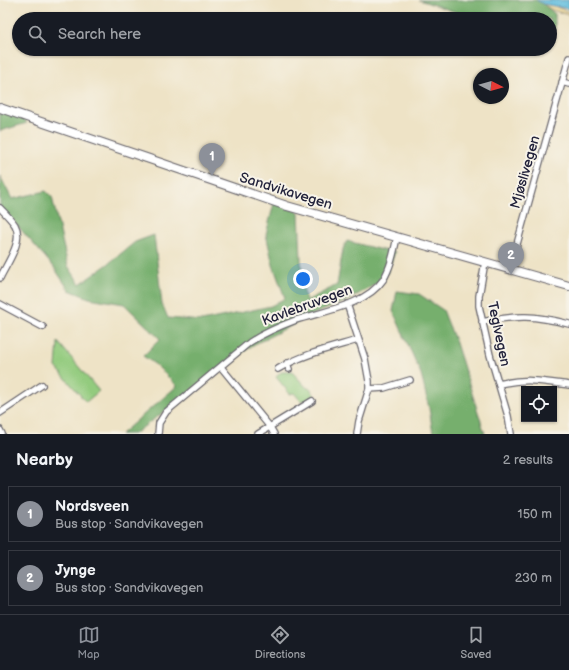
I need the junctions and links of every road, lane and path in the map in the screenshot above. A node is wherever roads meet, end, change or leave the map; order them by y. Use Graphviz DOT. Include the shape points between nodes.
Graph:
graph roads {
  1 [pos="569,58"];
  2 [pos="562,82"];
  3 [pos="569,84"];
  4 [pos="0,108"];
  5 [pos="0,208"];
  6 [pos="397,236"];
  7 [pos="485,262"];
  8 [pos="510,269"];
  9 [pos="0,278"];
  10 [pos="569,286"];
  11 [pos="0,304"];
  12 [pos="347,304"];
  13 [pos="482,322"];
  14 [pos="569,324"];
  15 [pos="43,327"];
  16 [pos="358,340"];
  17 [pos="221,367"];
  18 [pos="278,369"];
  19 [pos="410,380"];
  20 [pos="42,384"];
  21 [pos="499,384"];
  22 [pos="569,385"];
  23 [pos="369,389"];
  24 [pos="312,401"];
  25 [pos="0,413"];
  26 [pos="270,427"];
  27 [pos="0,430"];
  28 [pos="2,434"];
  29 [pos="158,434"];
  30 [pos="258,434"];
  31 [pos="274,434"];
  32 [pos="357,434"];
  33 [pos="511,434"];
  1 -- 2 [label="street, Mjøslivegen"];
  2 -- 3 [label="street"];
  2 -- 8 [label="street, Mjøslivegen"];
  4 -- 6 [label="main road, Sandvikavegen" via="287,206"];
  5 -- 9 [label="street" via="15,226 18,237"];
  6 -- 7 [label="main road, Sandvikavegen"];
  6 -- 12 [label="street, Kavlebruvegen" via="388,269 380,284 368,294"];
  7 -- 8 [label="main road, Sandvikavegen"];
  7 -- 13 [label="street, Teglvegen" via="479,296"];
  8 -- 10 [label="main road, Sandvikavegen"];
  11 -- 15 [label="street"];
  12 -- 16 [label="street"];
  12 -- 17 [label="street, Kavlebruvegen" via="267,332 250,342"];
  13 -- 14 [label="street" via="525,316"];
  13 -- 21 [label="street, Teglvegen"];
  16 -- 18 [label="street" via="323,350"];
  16 -- 23 [label="street" via="366,364"];
  17 -- 26 [label="street"];
  17 -- 29 [label="street, Kavlebruvegen" via="166,412 159,423"];
  19 -- 23 [label="street" via="384,388"];
  20 -- 25 [label="street"];
  21 -- 22 [label="street" via="529,380"];
  21 -- 33 [label="street, Teglvegen"];
  23 -- 32 [label="street"];
  24 -- 26 [label="street"];
  26 -- 30 [label="street"];
  26 -- 31 [label="street"];
  27 -- 28 [label="street"];
}
